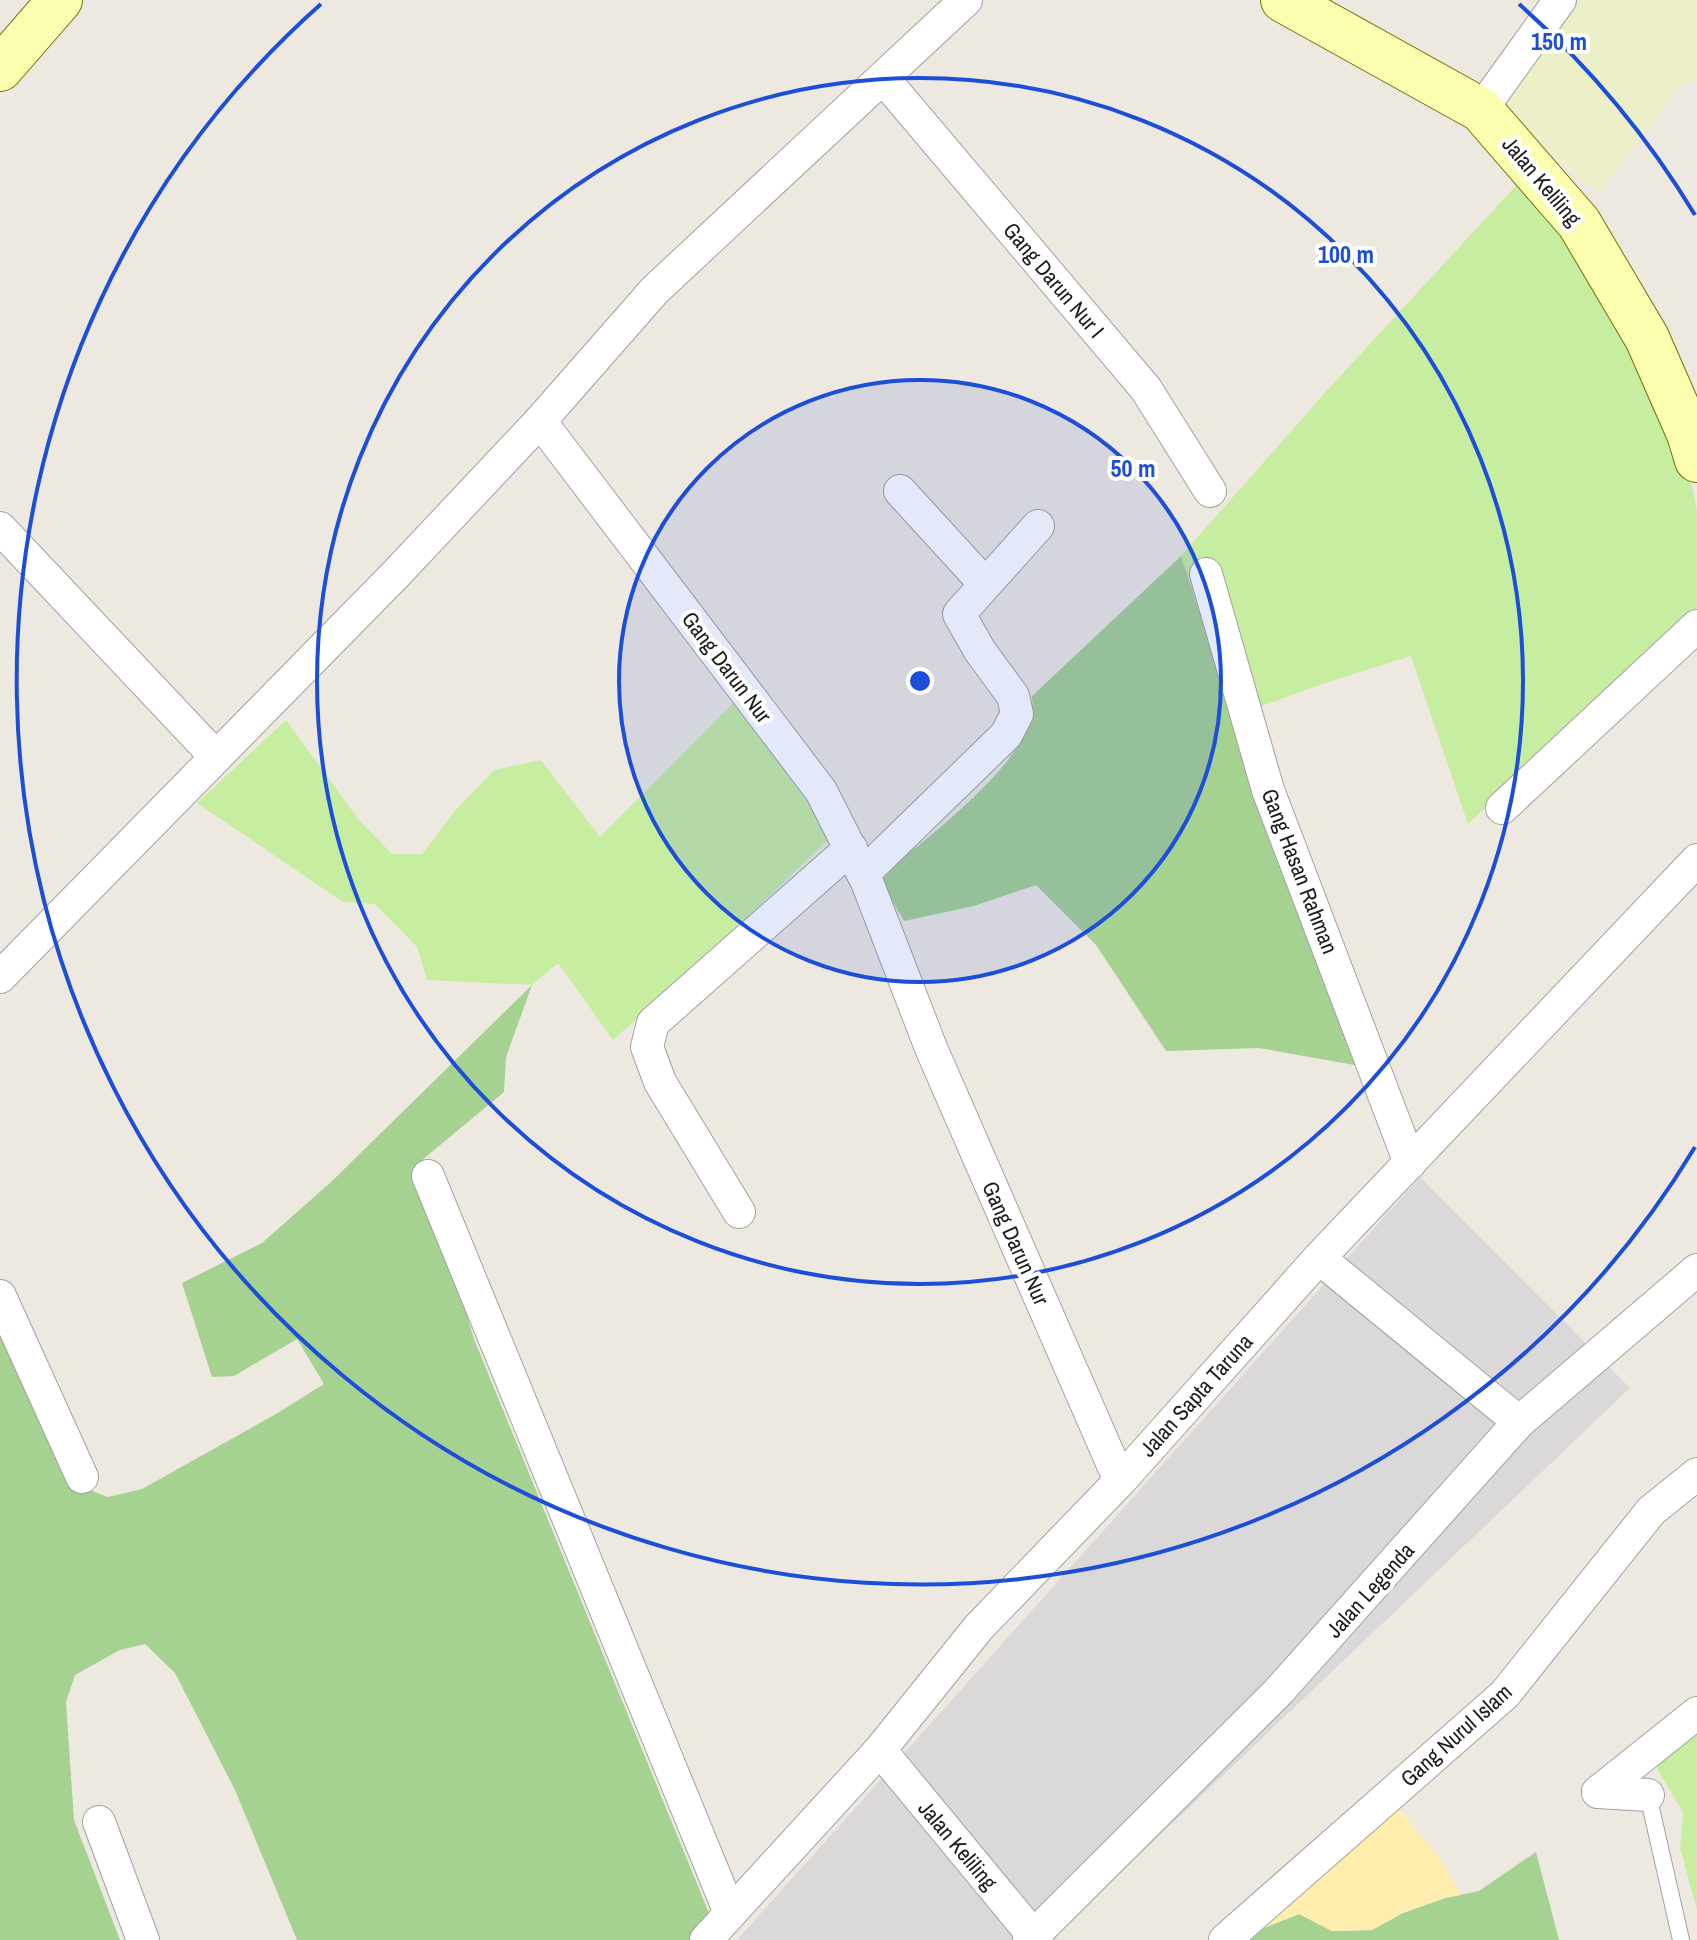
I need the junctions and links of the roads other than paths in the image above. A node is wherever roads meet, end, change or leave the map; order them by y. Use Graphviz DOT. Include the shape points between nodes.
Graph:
graph roads {
  1 [pos="60,0"];
  2 [pos="966,0"];
  3 [pos="1283,0"];
  4 [pos="1560,0"];
  5 [pos="0,69"];
  6 [pos="883,78"];
  7 [pos="1481,110"];
  8 [pos="540,421"];
  9 [pos="1697,460"];
  10 [pos="900,491"];
  11 [pos="1210,491"];
  12 [pos="1038,526"];
  13 [pos="0,528"];
  14 [pos="1206,574"];
  15 [pos="985,584"];
  16 [pos="1697,626"];
  17 [pos="216,757"];
  18 [pos="1502,808"];
  19 [pos="1697,860"];
  20 [pos="857,861"];
  21 [pos="0,977"];
  22 [pos="1410,1163"];
  23 [pos="428,1176"];
  24 [pos="739,1212"];
  25 [pos="1319,1258"];
  26 [pos="1697,1270"];
  27 [pos="0,1296"];
  28 [pos="1519,1422"];
  29 [pos="1697,1474"];
  30 [pos="82,1477"];
  31 [pos="1120,1481"];
  32 [pos="1697,1713"];
  33 [pos="880,1750"];
  34 [pos="1648,1795"];
  35 [pos="99,1822"];
  36 [pos="730,1913"];
  37 [pos="1033,1939"];
  38 [pos="143,1940"];
  39 [pos="706,1940"];
  40 [pos="1225,1940"];
  41 [pos="1681,1940"];
  1 -- 5 [label="street"];
  2 -- 6 [label="street"];
  3 -- 7 [label="street, Jalan Keliling"];
  4 -- 7 [label="street"];
  6 -- 8 [label="street" via="655,290"];
  6 -- 11 [label="street, Gang Darun Nur I" via="1146,389"];
  7 -- 9 [label="street, Jalan Keliling" via="1579,223 1647,338"];
  8 -- 17 [label="street"];
  8 -- 20 [label="street, Gang Darun Nur" via="821,791"];
  10 -- 15 [label="street"];
  12 -- 15 [label="street"];
  13 -- 17 [label="street"];
  14 -- 22 [label="street, Gang Hasan Rahman" via="1268,790"];
  15 -- 20 [label="street" via="959,614 1013,696 1017,714 1006,735"];
  16 -- 18 [label="street"];
  17 -- 21 [label="street"];
  19 -- 22 [label="street, Jalan Sapta Taruna"];
  20 -- 24 [label="street" via="653,1023 647,1047 660,1082"];
  20 -- 31 [label="street, Gang Darun Nur" via="931,1048"];
  22 -- 25 [label="street, Jalan Sapta Taruna"];
  23 -- 36 [label="street"];
  25 -- 28 [label="street"];
  25 -- 31 [label="street, Jalan Sapta Taruna"];
  26 -- 28 [label="street, Jalan Legenda"];
  27 -- 30 [label="street"];
  28 -- 37 [label="street, Jalan Legenda" via="1278,1692"];
  29 -- 40 [label="street, Gang Nurul Islam" via="1651,1511 1505,1694"];
  31 -- 33 [label="street, Jalan Sapta Taruna" via="979,1627"];
  32 -- 34 [label="street" via="1598,1792"];
  33 -- 36 [label="street, Jalan Sapta Taruna"];
  33 -- 37 [label="street, Jalan Keliling"];
  34 -- 41 [label="lane"];
  35 -- 38 [label="street"];
  36 -- 39 [label="street, Jalan Sapta Taruna"];
}
